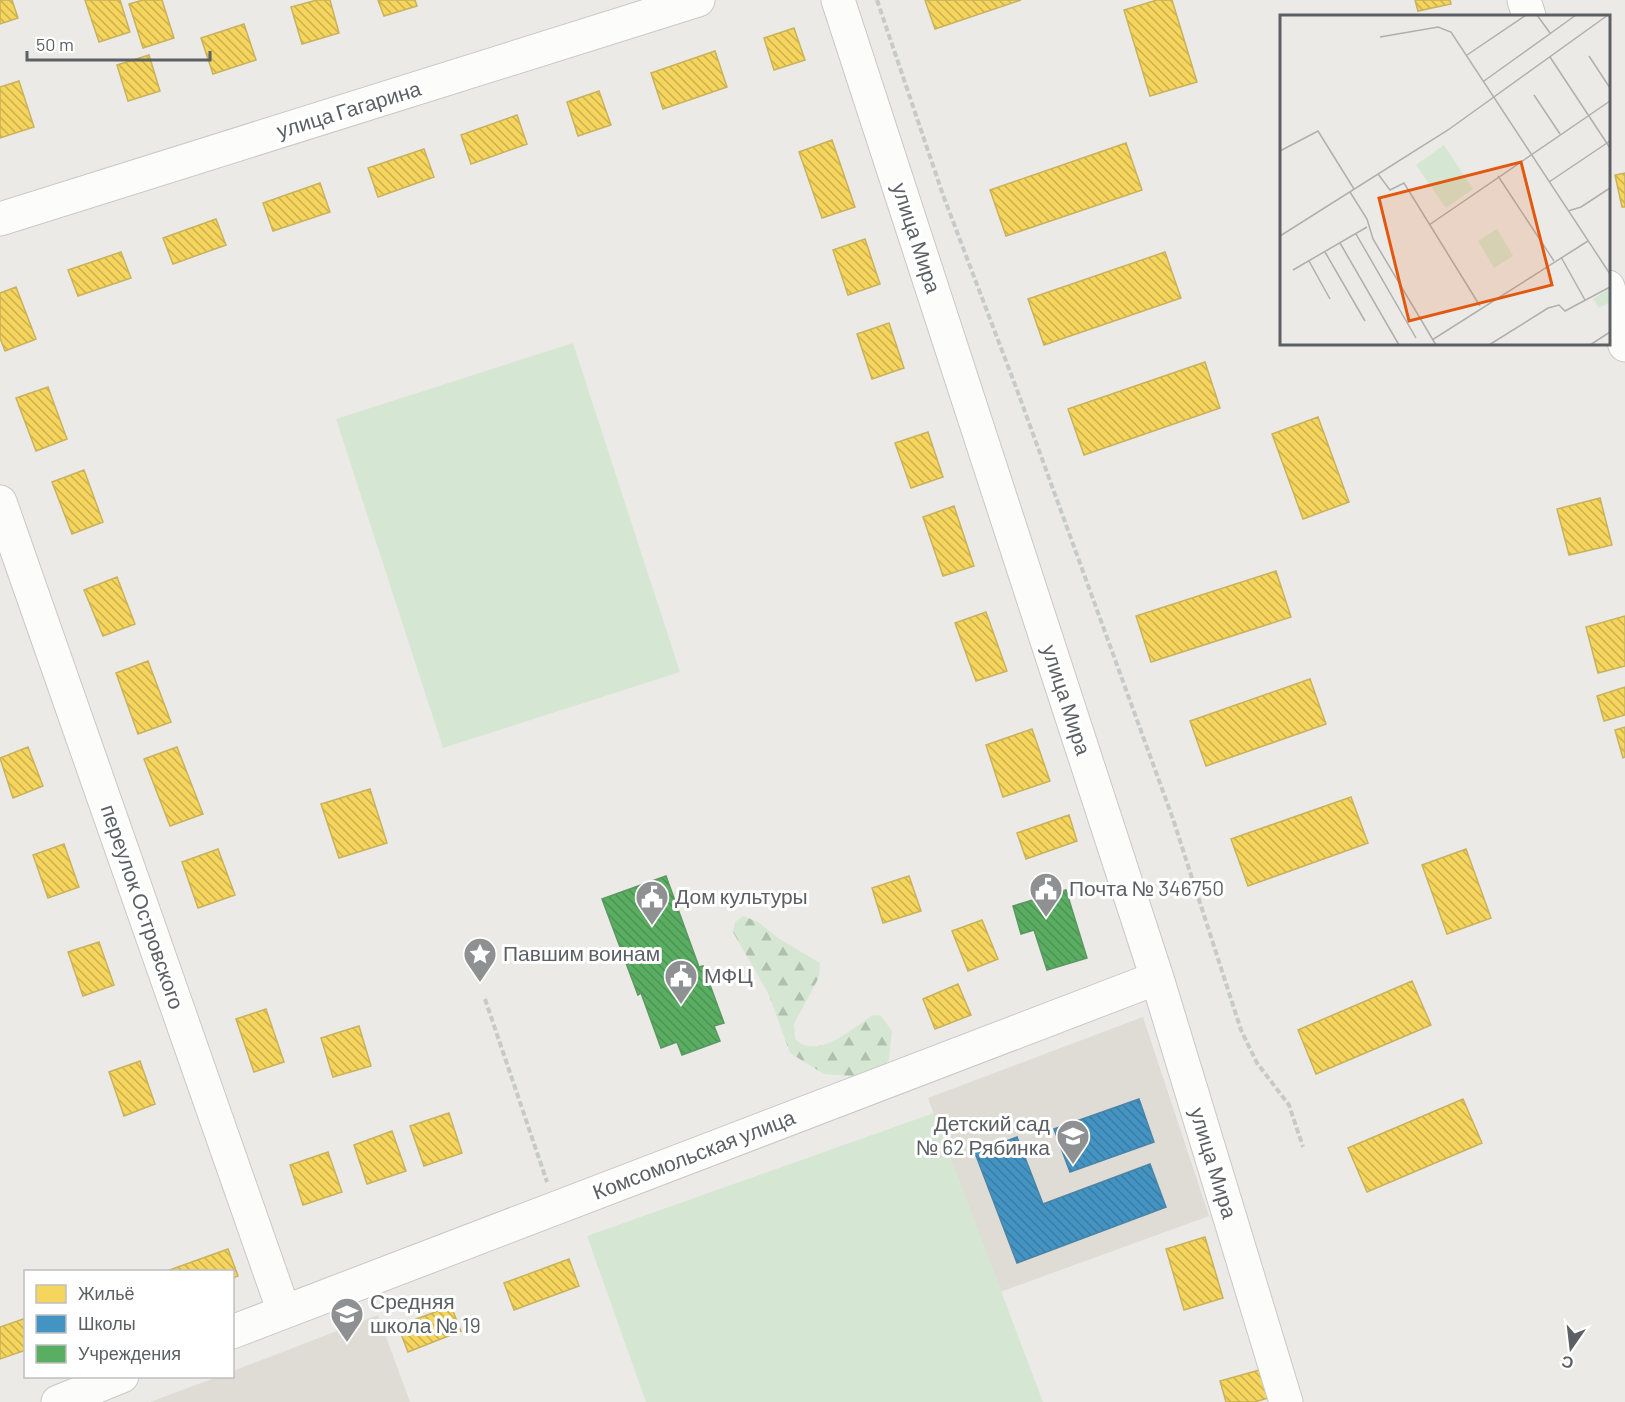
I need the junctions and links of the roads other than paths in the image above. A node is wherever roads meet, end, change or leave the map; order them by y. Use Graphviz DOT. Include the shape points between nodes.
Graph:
graph roads {
  1 [pos="698,0"];
  2 [pos="838,0"];
  3 [pos="1524,0"];
  4 [pos="1529,15"];
  5 [pos="0,219"];
  6 [pos="1610,294"];
  7 [pos="1625,345"];
  8 [pos="0,502"];
  9 [pos="1157,978"];
  10 [pos="284,1312"];
  11 [pos="234,1331"];
  12 [pos="119,1378"];
  13 [pos="58,1402"];
  14 [pos="1286,1402"];
  1 -- 5 [label="street, улица Гагарина"];
  2 -- 9 [label="street, улица Мира"];
  3 -- 4 [label="street"];
  6 -- 7 [label="street"];
  8 -- 10 [label="street, переулок Островского"];
  9 -- 10 [label="street, Комсомольская улица"];
  9 -- 14 [label="street, улица Мира"];
  10 -- 11 [label="street, Комсомольская улица"];
  12 -- 13 [label="street"];
}
